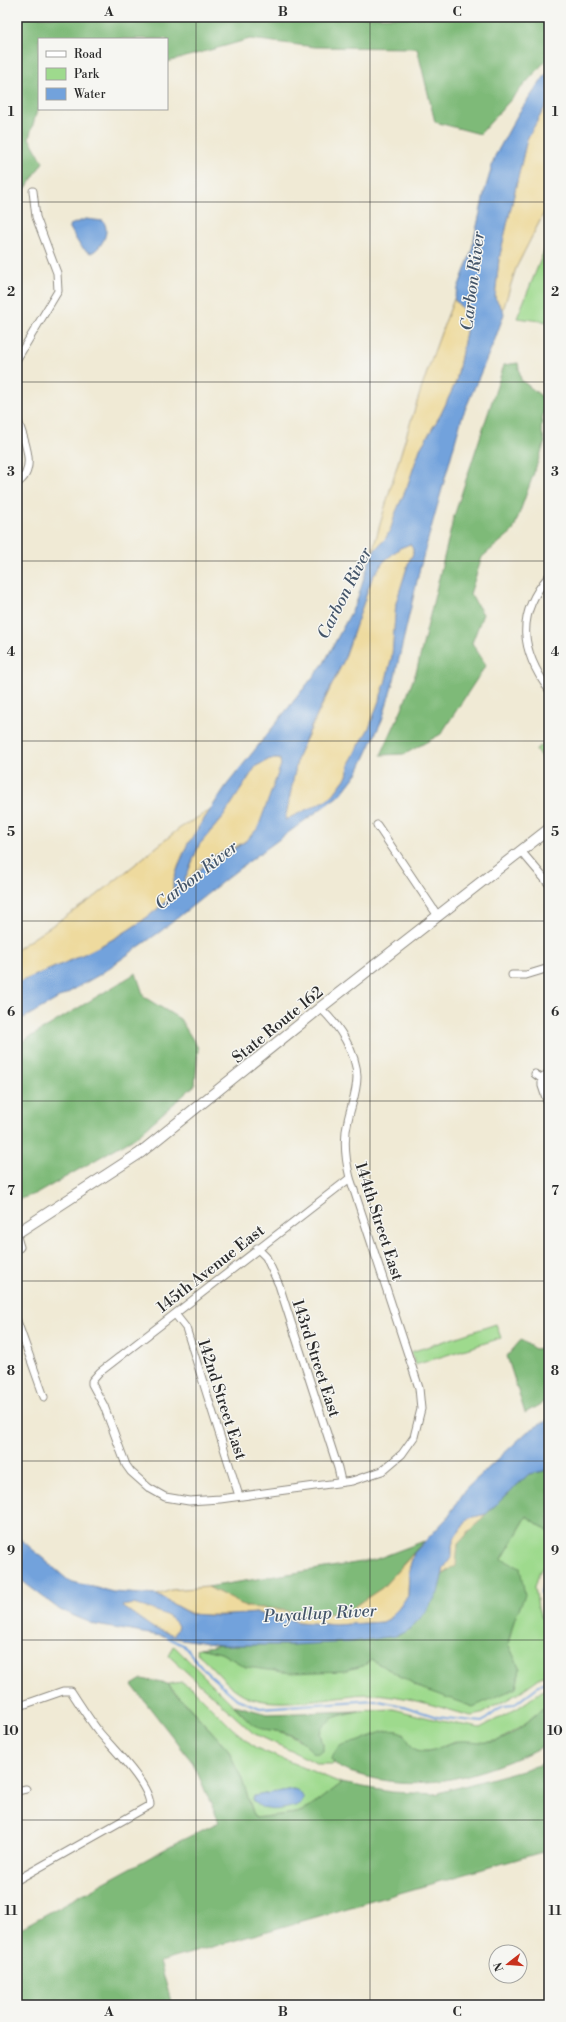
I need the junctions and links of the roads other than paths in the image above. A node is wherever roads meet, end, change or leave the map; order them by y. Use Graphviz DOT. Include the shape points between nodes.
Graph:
graph roads {
  1 [pos="33,191"];
  2 [pos="17,359"];
  3 [pos="17,418"];
  4 [pos="17,483"];
  5 [pos="549,576"];
  6 [pos="549,690"];
  7 [pos="377,825"];
  8 [pos="549,829"];
  9 [pos="521,851"];
  10 [pos="549,884"];
  11 [pos="438,916"];
  12 [pos="549,968"];
  13 [pos="512,975"];
  14 [pos="320,1008"];
  15 [pos="549,1072"];
  16 [pos="535,1074"];
  17 [pos="542,1079"];
  18 [pos="549,1107"];
  19 [pos="350,1178"];
  20 [pos="17,1233"];
  21 [pos="17,1237"];
  22 [pos="258,1248"];
  23 [pos="17,1250"];
  24 [pos="175,1314"];
  25 [pos="17,1321"];
  26 [pos="92,1384"];
  27 [pos="44,1397"];
  28 [pos="341,1481"];
  29 [pos="239,1496"];
  30 [pos="17,1707"];
  31 [pos="26,1790"];
  32 [pos="17,1791"];
  33 [pos="17,1880"];
  1 -- 2 [label="street" via="36,217 57,273 58,291"];
  3 -- 4 [label="street" via="29,462 24,478"];
  5 -- 6 [label="street" via="532,602 526,632 531,662"];
  7 -- 11 [label="street"];
  8 -- 9 [label="main road, State Route 162"];
  9 -- 10 [label="street"];
  9 -- 11 [label="main road, State Route 162"];
  11 -- 14 [label="main road, State Route 162"];
  12 -- 13 [label="street" via="526,976"];
  14 -- 19 [label="street, 144th Street East" via="338,1030 352,1054 355,1066 356,1086 345,1142"];
  14 -- 20 [label="main road, State Route 162" via="140,1153"];
  15 -- 17 [label="street"];
  16 -- 17 [label="street"];
  17 -- 18 [label="street"];
  19 -- 22 [label="street, 145th Avenue East"];
  19 -- 28 [label="street, 144th Street East" via="418,1388 421,1409 414,1437 388,1467 360,1479"];
  21 -- 23 [label="street" via="20,1247"];
  22 -- 24 [label="street, 145th Avenue East"];
  22 -- 28 [label="street, 143rd Street East" via="266,1256 277,1279"];
  24 -- 26 [label="street, 145th Avenue East" via="100,1372"];
  24 -- 29 [label="street, 142nd Street East" via="186,1328"];
  25 -- 27 [label="street"];
  26 -- 29 [label="street, 144th Street East" via="104,1406 126,1464 149,1488 164,1497 189,1502"];
  28 -- 29 [label="street, 144th Street East"];
  30 -- 33 [label="street" via="63,1691 71,1691 100,1733 134,1774 147,1794 150,1805"];
  31 -- 32 [label="street"];
}
